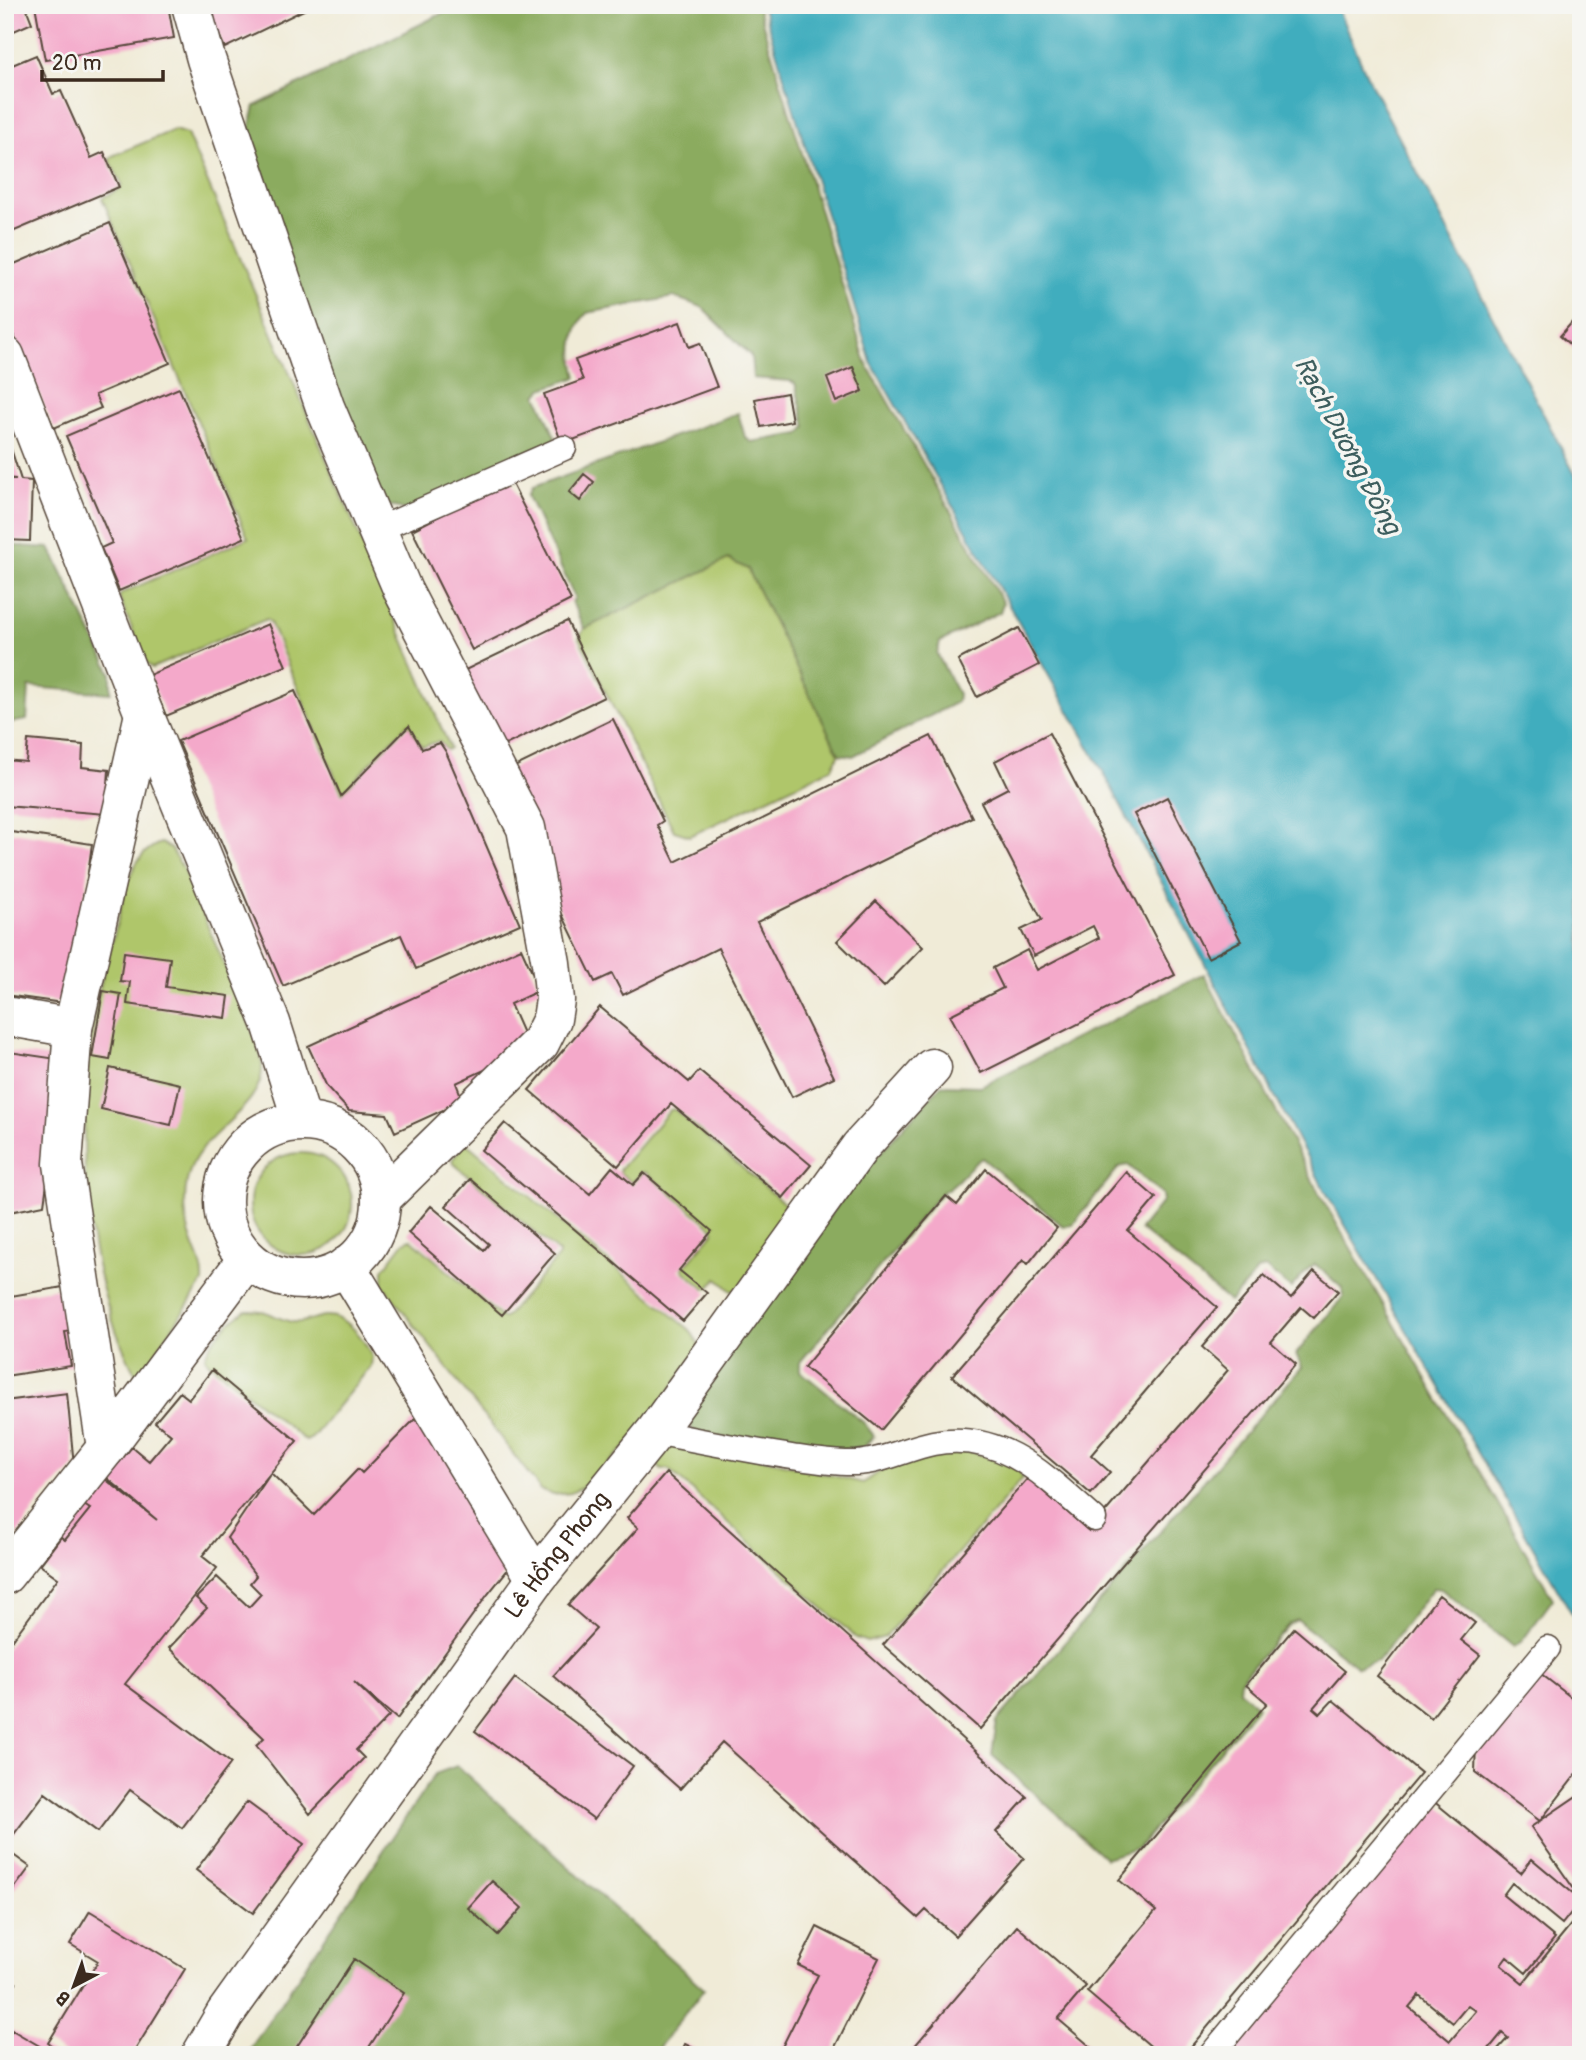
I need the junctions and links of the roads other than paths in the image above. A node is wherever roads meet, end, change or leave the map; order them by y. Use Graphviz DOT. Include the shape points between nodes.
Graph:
graph roads {
  1 [pos="191,5"];
  2 [pos="5,356"];
  3 [pos="564,448"];
  4 [pos="377,530"];
  5 [pos="144,714"];
  6 [pos="5,1016"];
  7 [pos="73,1028"];
  8 [pos="932,1068"];
  9 [pos="302,1121"];
  10 [pos="381,1199"];
  11 [pos="247,1259"];
  12 [pos="346,1266"];
  13 [pos="656,1432"];
  14 [pos="106,1448"];
  15 [pos="1094,1520"];
  16 [pos="5,1575"];
  17 [pos="536,1579"];
  18 [pos="1548,1648"];
  19 [pos="201,2055"];
  20 [pos="1211,2055"];
  1 -- 4 [label="street" via="325,407"];
  2 -- 5 [label="street"];
  3 -- 4 [label="lane"];
  4 -- 10 [label="street" via="403,591 526,828 555,1000 540,1043"];
  5 -- 7 [label="street"];
  5 -- 9 [label="street" via="271,1023"];
  6 -- 7 [label="street"];
  7 -- 14 [label="street" via="63,1164"];
  8 -- 13 [label="street, Lê Hồng Phong" via="860,1147"];
  9 -- 10 [label="street" via="337,1128 368,1154"];
  9 -- 11 [label="street" via="279,1123 264,1131 227,1172 223,1216"];
  10 -- 12 [label="street" via="373,1232 359,1256"];
  11 -- 12 [label="street" via="276,1278 295,1280 316,1281"];
  11 -- 14 [label="street"];
  12 -- 17 [label="street"];
  13 -- 15 [label="lane" via="755,1452 857,1463 933,1443 964,1440 1001,1448 1035,1468"];
  13 -- 17 [label="street, Lê Hồng Phong"];
  14 -- 16 [label="street"];
  17 -- 19 [label="street, Lê Hồng Phong" via="233,2003"];
  18 -- 20 [label="lane"];
}
